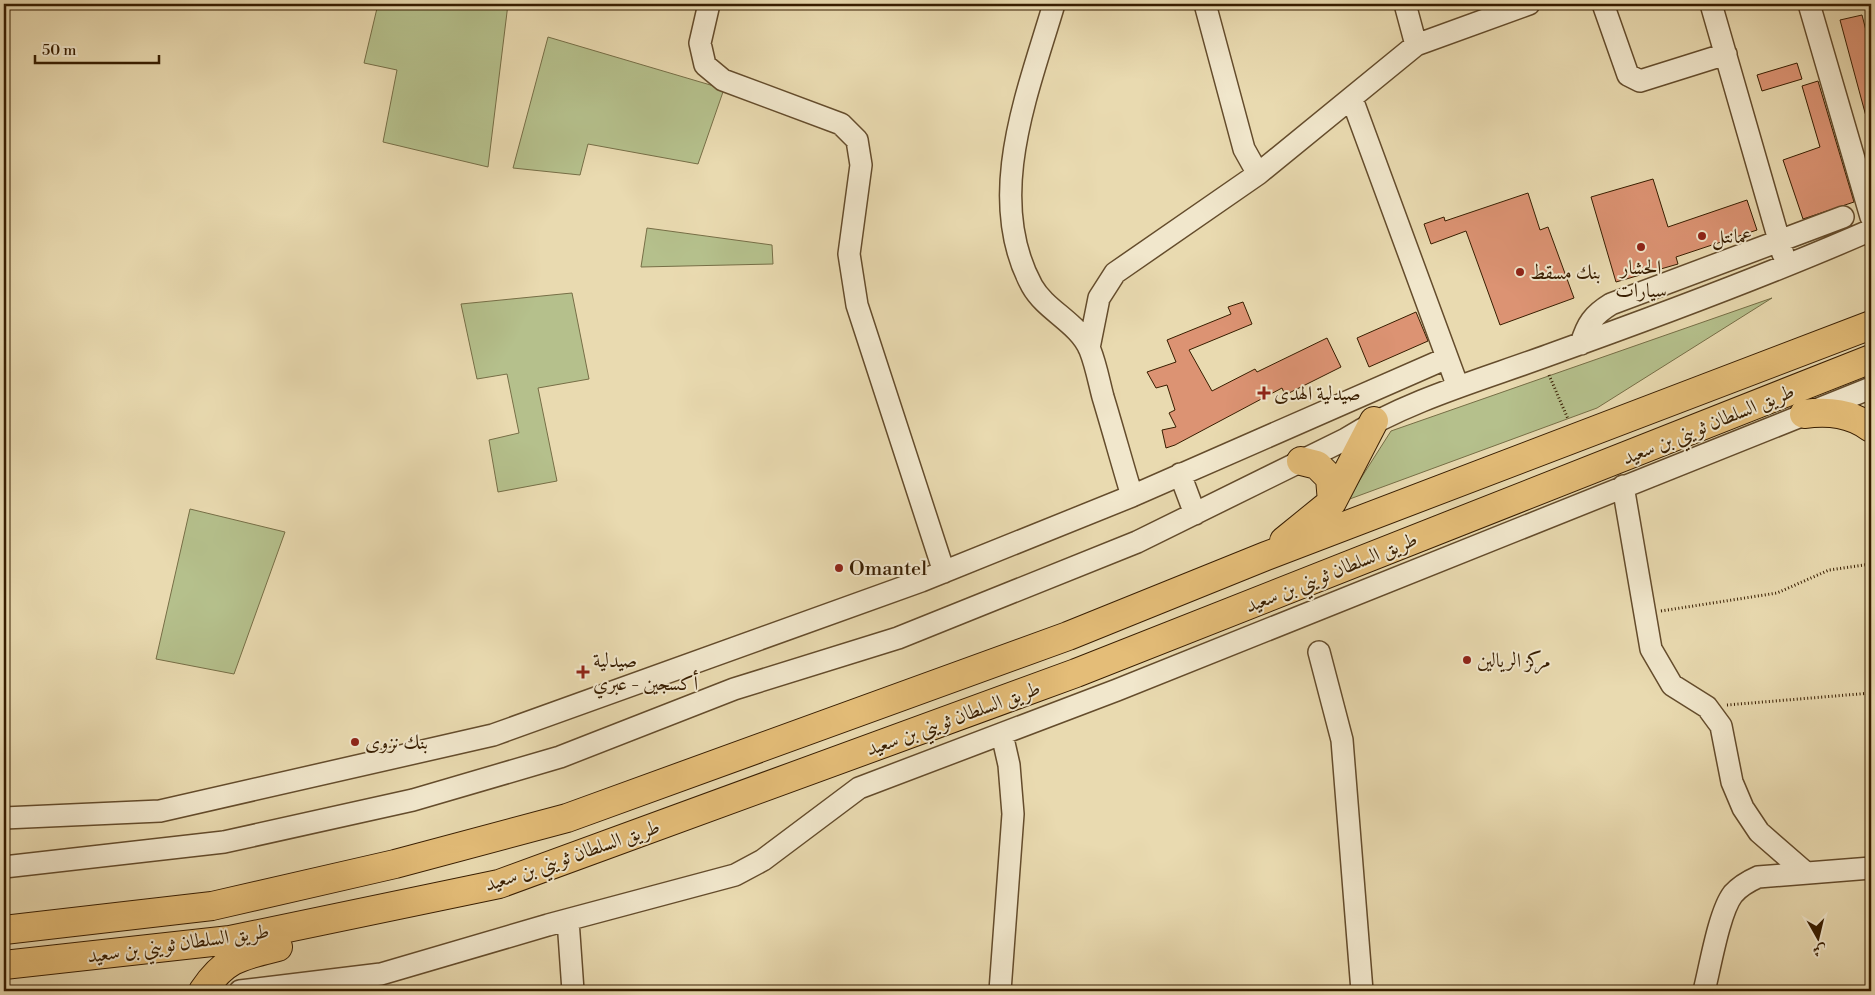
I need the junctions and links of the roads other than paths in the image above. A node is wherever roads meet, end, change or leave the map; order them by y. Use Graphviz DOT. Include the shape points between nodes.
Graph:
graph roads {
  1 [pos="709,4"];
  2 [pos="1054,4"];
  3 [pos="1205,4"];
  4 [pos="1405,4"];
  5 [pos="1529,4"];
  6 [pos="1603,4"];
  7 [pos="1711,4"];
  8 [pos="1810,4"];
  9 [pos="1416,45"];
  10 [pos="1726,54"];
  11 [pos="1352,99"];
  12 [pos="1258,174"];
  13 [pos="1871,217"];
  14 [pos="1843,218"];
  15 [pos="1871,230"];
  16 [pos="1778,242"];
  17 [pos="1788,266"];
  18 [pos="1871,325"];
  19 [pos="1581,344"];
  20 [pos="1089,348"];
  21 [pos="1447,358"];
  22 [pos="1871,359"];
  23 [pos="1458,387"];
  24 [pos="1871,388"];
  25 [pos="1804,414"];
  26 [pos="1374,420"];
  27 [pos="1871,428"];
  28 [pos="1301,461"];
  29 [pos="1180,474"];
  30 [pos="1623,486"];
  31 [pos="1132,496"];
  32 [pos="1332,502"];
  33 [pos="1195,514"];
  34 [pos="1266,556"];
  35 [pos="944,572"];
  36 [pos="1319,652"];
  37 [pos="1002,734"];
  38 [pos="4,818"];
  39 [pos="4,867"];
  40 [pos="1871,868"];
  41 [pos="1806,873"];
  42 [pos="498,884"];
  43 [pos="568,920"];
  44 [pos="4,930"];
  45 [pos="4,965"];
  46 [pos="203,991"];
  47 [pos="240,991"];
  48 [pos="573,991"];
  49 [pos="1000,991"];
  50 [pos="1362,991"];
  51 [pos="1704,991"];
  1 -- 35 [label="street" via="700,43 706,65 723,80 841,124 857,140 861,165 849,254 857,305"];
  2 -- 20 [label="street" via="1014,148 1009,204 1017,252 1032,287"];
  3 -- 12 [label="street" via="1244,149"];
  4 -- 9 [label="street"];
  5 -- 9 [label="street"];
  6 -- 10 [label="street" via="1628,75 1633,80 1640,81"];
  7 -- 10 [label="street"];
  8 -- 13 [label="street"];
  9 -- 11 [label="street"];
  10 -- 16 [label="street"];
  11 -- 12 [label="street"];
  11 -- 21 [label="street"];
  12 -- 20 [label="street" via="1115,273 1099,298"];
  14 -- 16 [label="street"];
  15 -- 17 [label="street"];
  16 -- 17 [label="street"];
  16 -- 19 [label="street" via="1611,304 1596,313 1586,327"];
  17 -- 19 [label="street"];
  18 -- 34 [label="main road, طريق السلطان ثويني بن سعيد"];
  19 -- 23 [label="street"];
  20 -- 31 [label="street"];
  21 -- 23 [label="street"];
  21 -- 29 [label="street"];
  22 -- 42 [label="main road, طريق السلطان ثويني بن سعيد" via="1076,673"];
  23 -- 26 [label="street"];
  24 -- 25 [label="street"];
  25 -- 27 [label="main road" via="1844,414"];
  25 -- 30 [label="street"];
  26 -- 28 [label="street" via="1346,439"];
  26 -- 32 [label="main road"];
  28 -- 32 [label="main road" via="1317,465 1330,478"];
  28 -- 33 [label="street"];
  29 -- 31 [label="street"];
  29 -- 33 [label="street"];
  30 -- 37 [label="street"];
  30 -- 41 [label="street" via="1651,649 1672,685 1707,707 1720,726 1732,782 1743,808 1759,832"];
  31 -- 35 [label="street"];
  32 -- 34 [label="main road"];
  33 -- 39 [label="street" via="1137,542 898,638 734,689 560,757 414,800 224,842"];
  34 -- 44 [label="main road, طريق السلطان ثويني بن سعيد" via="1068,636 567,818 396,864 212,906"];
  35 -- 38 [label="street" via="493,735 160,811"];
  36 -- 50 [label="street" via="1342,740"];
  37 -- 43 [label="street" via="850,793 763,860 735,875"];
  37 -- 49 [label="street" via="1009,765 1013,814"];
  40 -- 41 [label="street"];
  41 -- 51 [label="street" via="1758,877 1732,895 1725,910"];
  42 -- 45 [label="main road, طريق السلطان ثويني بن سعيد" via="230,940"];
  42 -- 46 [label="main road" via="382,922 249,954 228,962 214,974"];
  43 -- 47 [label="street" via="381,974"];
  43 -- 48 [label="street"];
}
